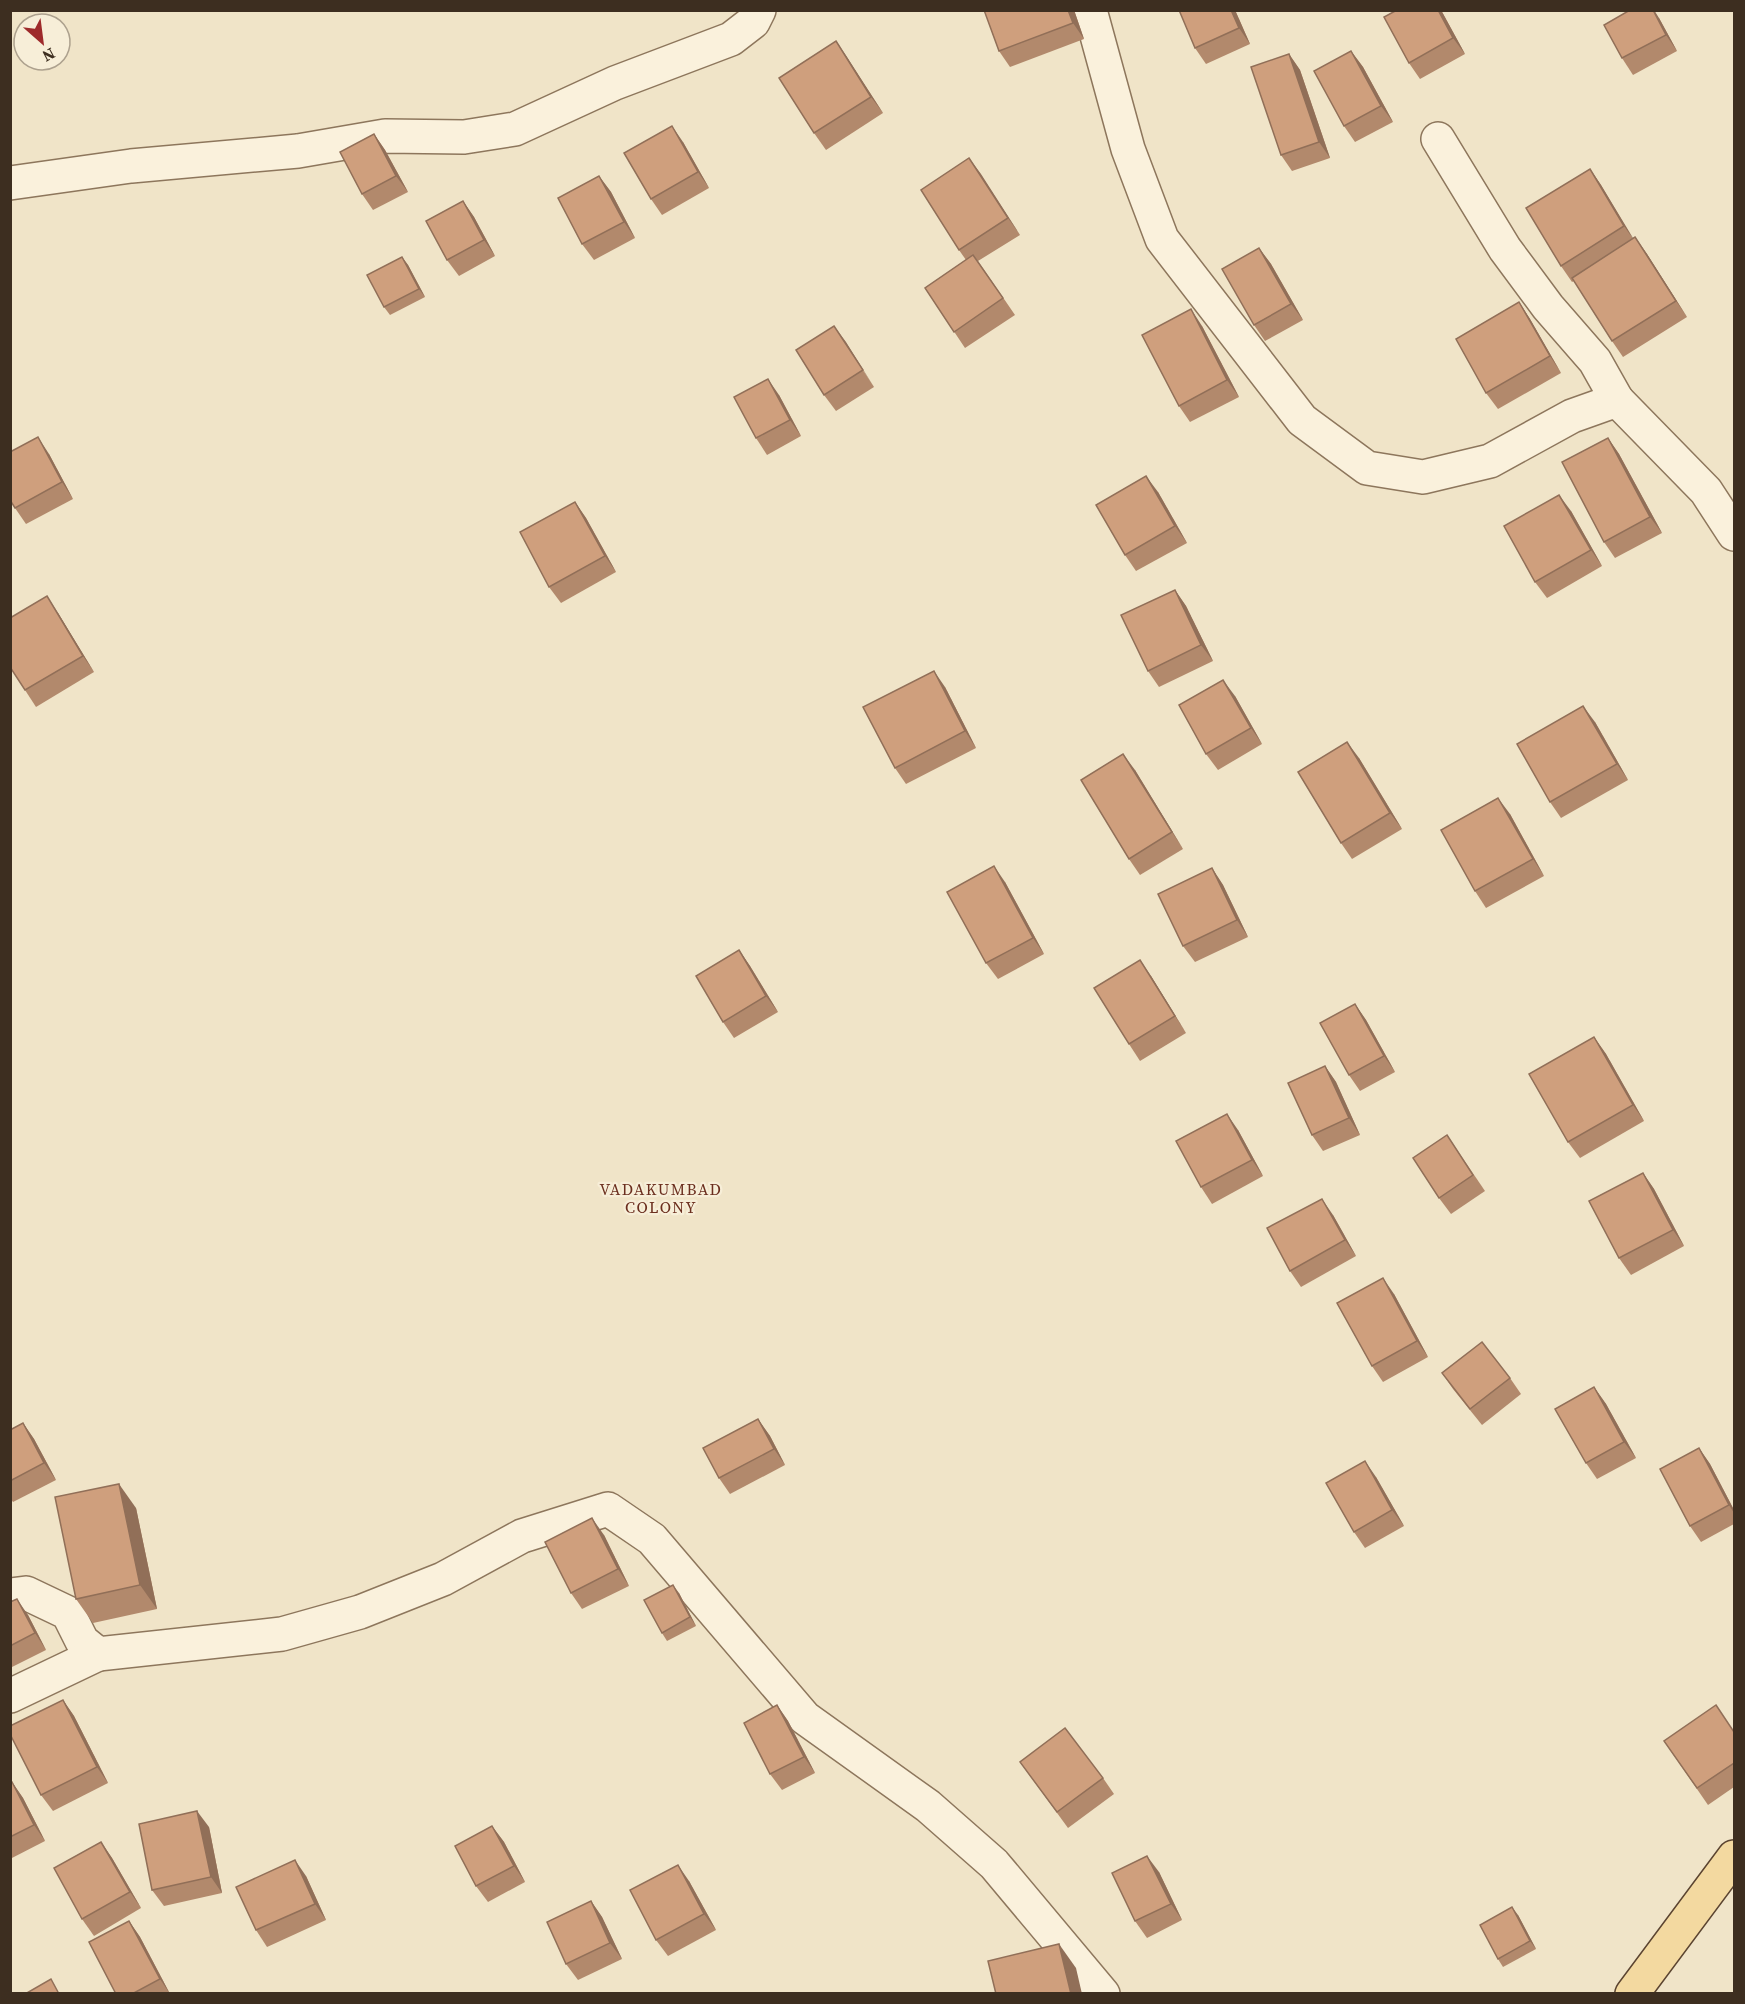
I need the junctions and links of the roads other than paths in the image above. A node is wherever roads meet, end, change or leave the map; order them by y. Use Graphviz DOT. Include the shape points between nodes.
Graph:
graph roads {
  1 [pos="759,10"];
  2 [pos="1090,10"];
  3 [pos="1438,139"];
  4 [pos="10,183"];
  5 [pos="1617,400"];
  6 [pos="1734,534"];
  7 [pos="10,1595"];
  8 [pos="98,1654"];
  9 [pos="10,1696"];
  10 [pos="1734,1857"];
  11 [pos="1103,1994"];
  12 [pos="1632,1994"];
  1 -- 4 [label="street" via="753,22 731,39 615,83 516,129 464,137 385,136 298,151 131,166"];
  2 -- 5 [label="street" via="1128,149 1162,239 1302,420 1367,468 1423,477 1490,461 1572,416"];
  3 -- 5 [label="street" via="1505,249 1548,308 1595,361"];
  5 -- 6 [label="street" via="1706,491"];
  7 -- 8 [label="street" via="26,1593 68,1613 82,1641"];
  8 -- 9 [label="street"];
  8 -- 11 [label="street" via="282,1634 360,1612 443,1579 522,1536 608,1509 652,1539 805,1718 928,1806 994,1864"];
  10 -- 12 [label="main road"];
}
